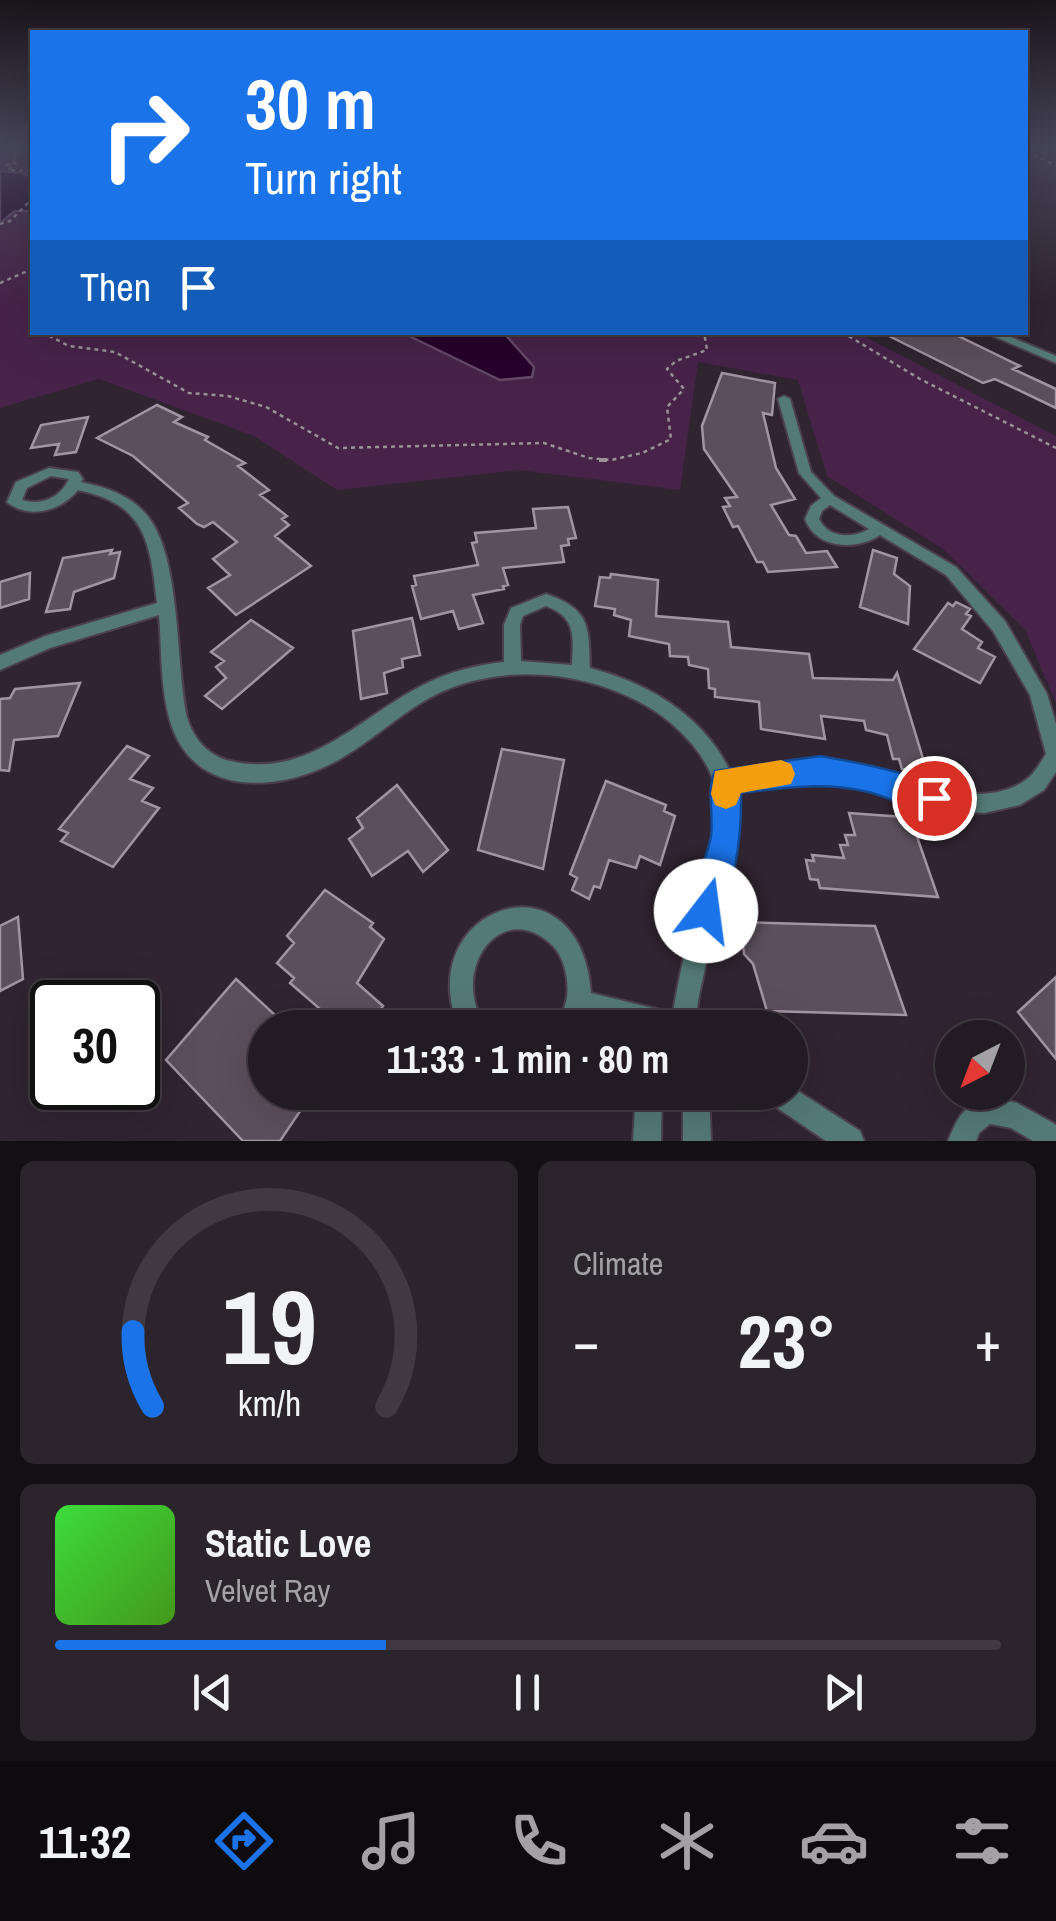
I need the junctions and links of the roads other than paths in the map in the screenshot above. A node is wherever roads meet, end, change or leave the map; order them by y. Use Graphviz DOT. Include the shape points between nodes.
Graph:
graph roads {
  1 [pos="996,335"];
  2 [pos="1056,360"];
  3 [pos="784,399"];
  4 [pos="76,484"];
  5 [pos="829,499"];
  6 [pos="881,528"];
  7 [pos="164,606"];
  8 [pos="0,663"];
  9 [pos="513,668"];
  10 [pos="580,674"];
  11 [pos="1056,756"];
  12 [pos="726,781"];
  13 [pos="580,1002"];
  14 [pos="464,1010"];
  15 [pos="577,1010"];
  16 [pos="613,1010"];
  17 [pos="686,1010"];
  18 [pos="649,1110"];
  19 [pos="696,1110"];
  20 [pos="803,1110"];
  21 [pos="647,1141"];
  22 [pos="697,1141"];
  23 [pos="850,1141"];
  24 [pos="962,1141"];
  25 [pos="1055,1141"];
  1 -- 2 [label="street"];
  3 -- 5 [label="street" via="805,473"];
  4 -- 7 [label="street" via="100,488 149,526"];
  5 -- 6 [label="street"];
  5 -- 6 [label="street" via="810,515 823,533 856,544"];
  6 -- 11 [label="street" via="951,571 999,626 1038,694"];
  7 -- 8 [label="street" via="45,642"];
  7 -- 9 [label="street" via="184,736 219,768 250,774 288,773 330,758 434,687"];
  9 -- 10 [label="street"];
  9 -- 10 [label="street" via="517,612 546,600 574,612 580,623"];
  10 -- 12 [label="street" via="636,689 674,713"];
  11 -- 12 [label="street" via="1047,776 997,805 934,798 820,770"];
  12 -- 17 [label="street" via="726,836"];
  13 -- 14 [label="street" via="576,959 567,942 537,919 502,920 473,944 464,965"];
  13 -- 15 [label="street"];
  13 -- 16 [label="street"];
  18 -- 21 [label="street"];
  19 -- 22 [label="street"];
  20 -- 23 [label="street"];
  24 -- 25 [label="street" via="976,1116 994,1110 1036,1124"];
}
